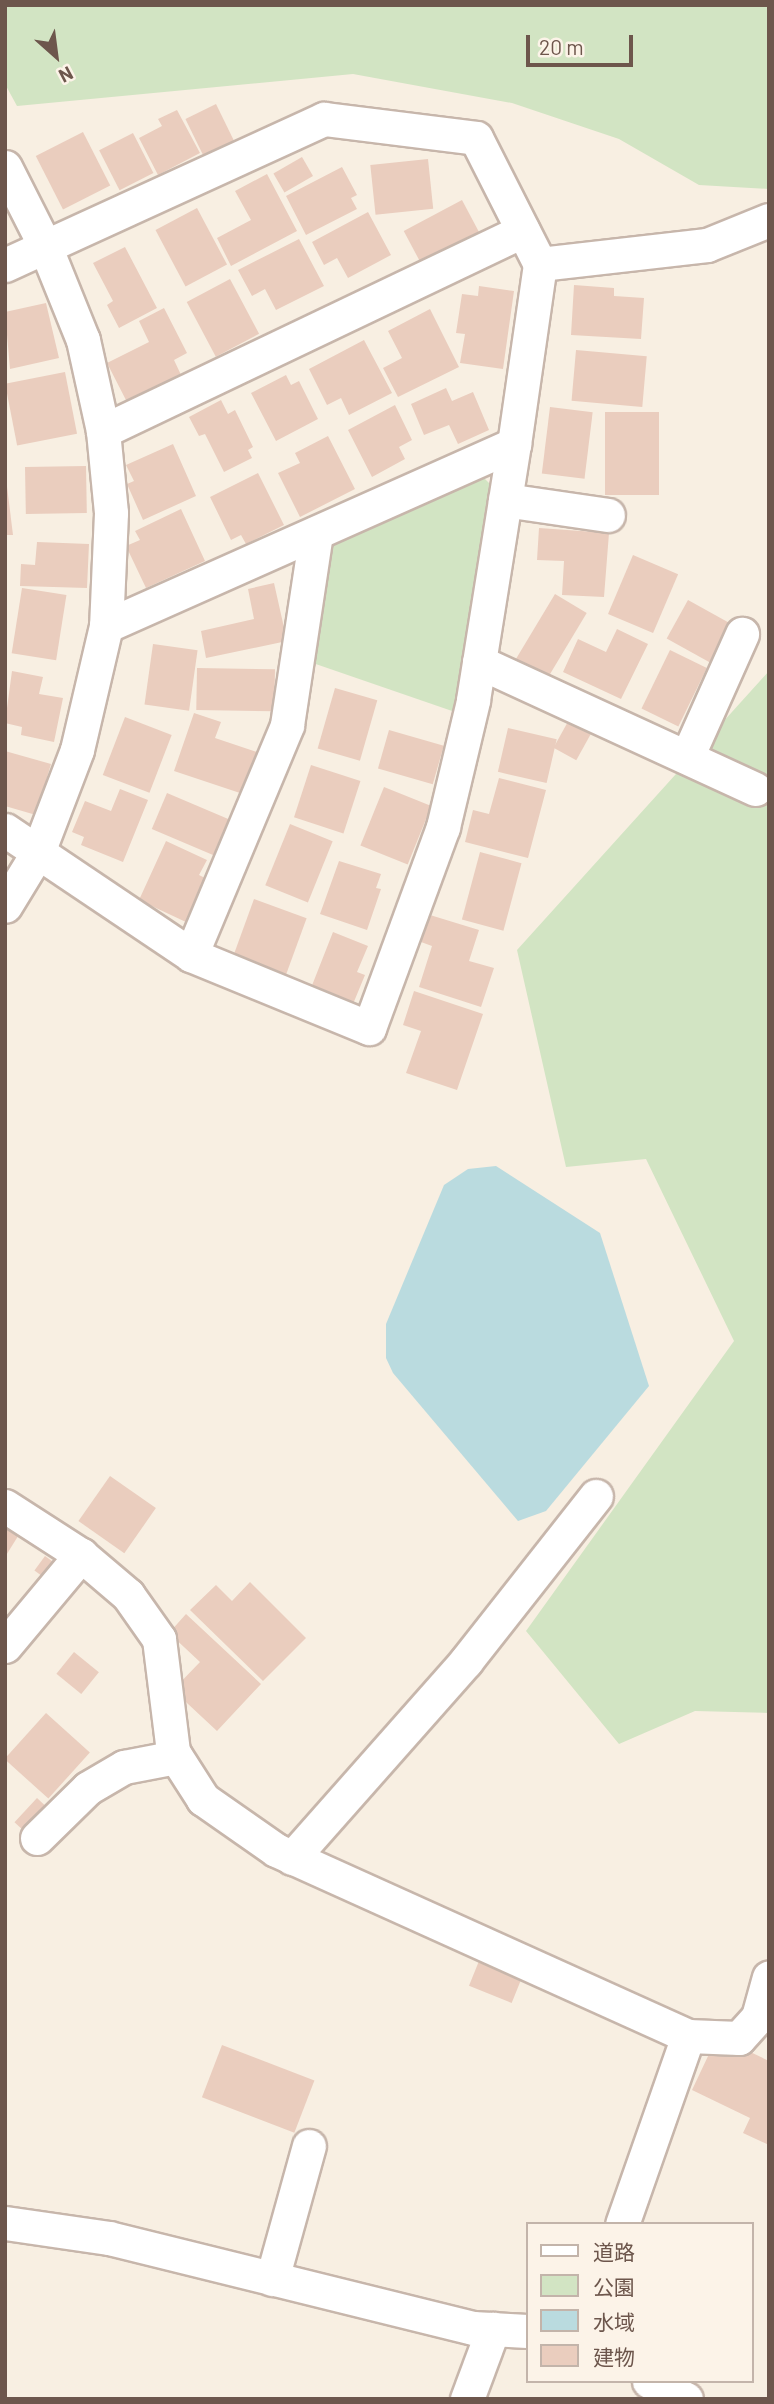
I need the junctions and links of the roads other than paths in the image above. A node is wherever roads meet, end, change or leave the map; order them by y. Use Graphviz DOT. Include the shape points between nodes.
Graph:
graph roads {
  1 [pos="5,167"];
  2 [pos="769,220"];
  3 [pos="523,231"];
  4 [pos="45,246"];
  5 [pos="540,264"];
  6 [pos="5,265"];
  7 [pos="103,431"];
  8 [pos="514,444"];
  9 [pos="505,500"];
  10 [pos="608,515"];
  11 [pos="316,533"];
  12 [pos="106,626"];
  13 [pos="742,634"];
  14 [pos="479,662"];
  15 [pos="687,757"];
  16 [pos="755,789"];
  17 [pos="5,830"];
  18 [pos="38,852"];
  19 [pos="5,906"];
  20 [pos="191,955"];
  21 [pos="596,1496"];
  22 [pos="5,1506"];
  23 [pos="81,1555"];
  24 [pos="5,1646"];
  25 [pos="176,1757"];
  26 [pos="37,1838"];
  27 [pos="292,1858"];
  28 [pos="769,1977"];
  29 [pos="688,2036"];
  30 [pos="309,2146"];
  31 [pos="623,2222"];
  32 [pos="5,2223"];
  33 [pos="272,2279"];
  34 [pos="493,2329"];
  35 [pos="526,2331"];
  36 [pos="653,2383"];
  37 [pos="467,2399"];
  38 [pos="686,2399"];
  1 -- 4 [label="street"];
  2 -- 5 [label="street" via="708,245"];
  3 -- 4 [label="street" via="477,138 324,119"];
  3 -- 5 [label="street"];
  3 -- 7 [label="street"];
  4 -- 6 [label="street"];
  4 -- 7 [label="street" via="83,340"];
  5 -- 8 [label="street"];
  7 -- 12 [label="street" via="111,513"];
  8 -- 9 [label="street"];
  8 -- 11 [label="street"];
  9 -- 10 [label="street"];
  9 -- 14 [label="street"];
  11 -- 12 [label="street"];
  11 -- 20 [label="street" via="287,725"];
  12 -- 18 [label="street" via="77,750"];
  13 -- 15 [label="street"];
  14 -- 15 [label="street"];
  14 -- 20 [label="street" via="443,827 369,1028"];
  15 -- 16 [label="street"];
  17 -- 18 [label="street"];
  18 -- 19 [label="street"];
  18 -- 20 [label="street"];
  21 -- 27 [label="street" via="466,1661"];
  22 -- 23 [label="street"];
  23 -- 24 [label="street"];
  23 -- 25 [label="street" via="128,1595 159,1639"];
  25 -- 26 [label="street" via="124,1767 88,1788"];
  25 -- 27 [label="street" via="203,1799"];
  27 -- 29 [label="street"];
  28 -- 29 [label="street" via="758,2017 739,2038"];
  29 -- 31 [label="street"];
  30 -- 33 [label="street"];
  32 -- 33 [label="street" via="109,2238"];
  33 -- 34 [label="street" via="472,2328"];
  34 -- 35 [label="street"];
  34 -- 37 [label="street"];
  36 -- 38 [label="street"];
}
